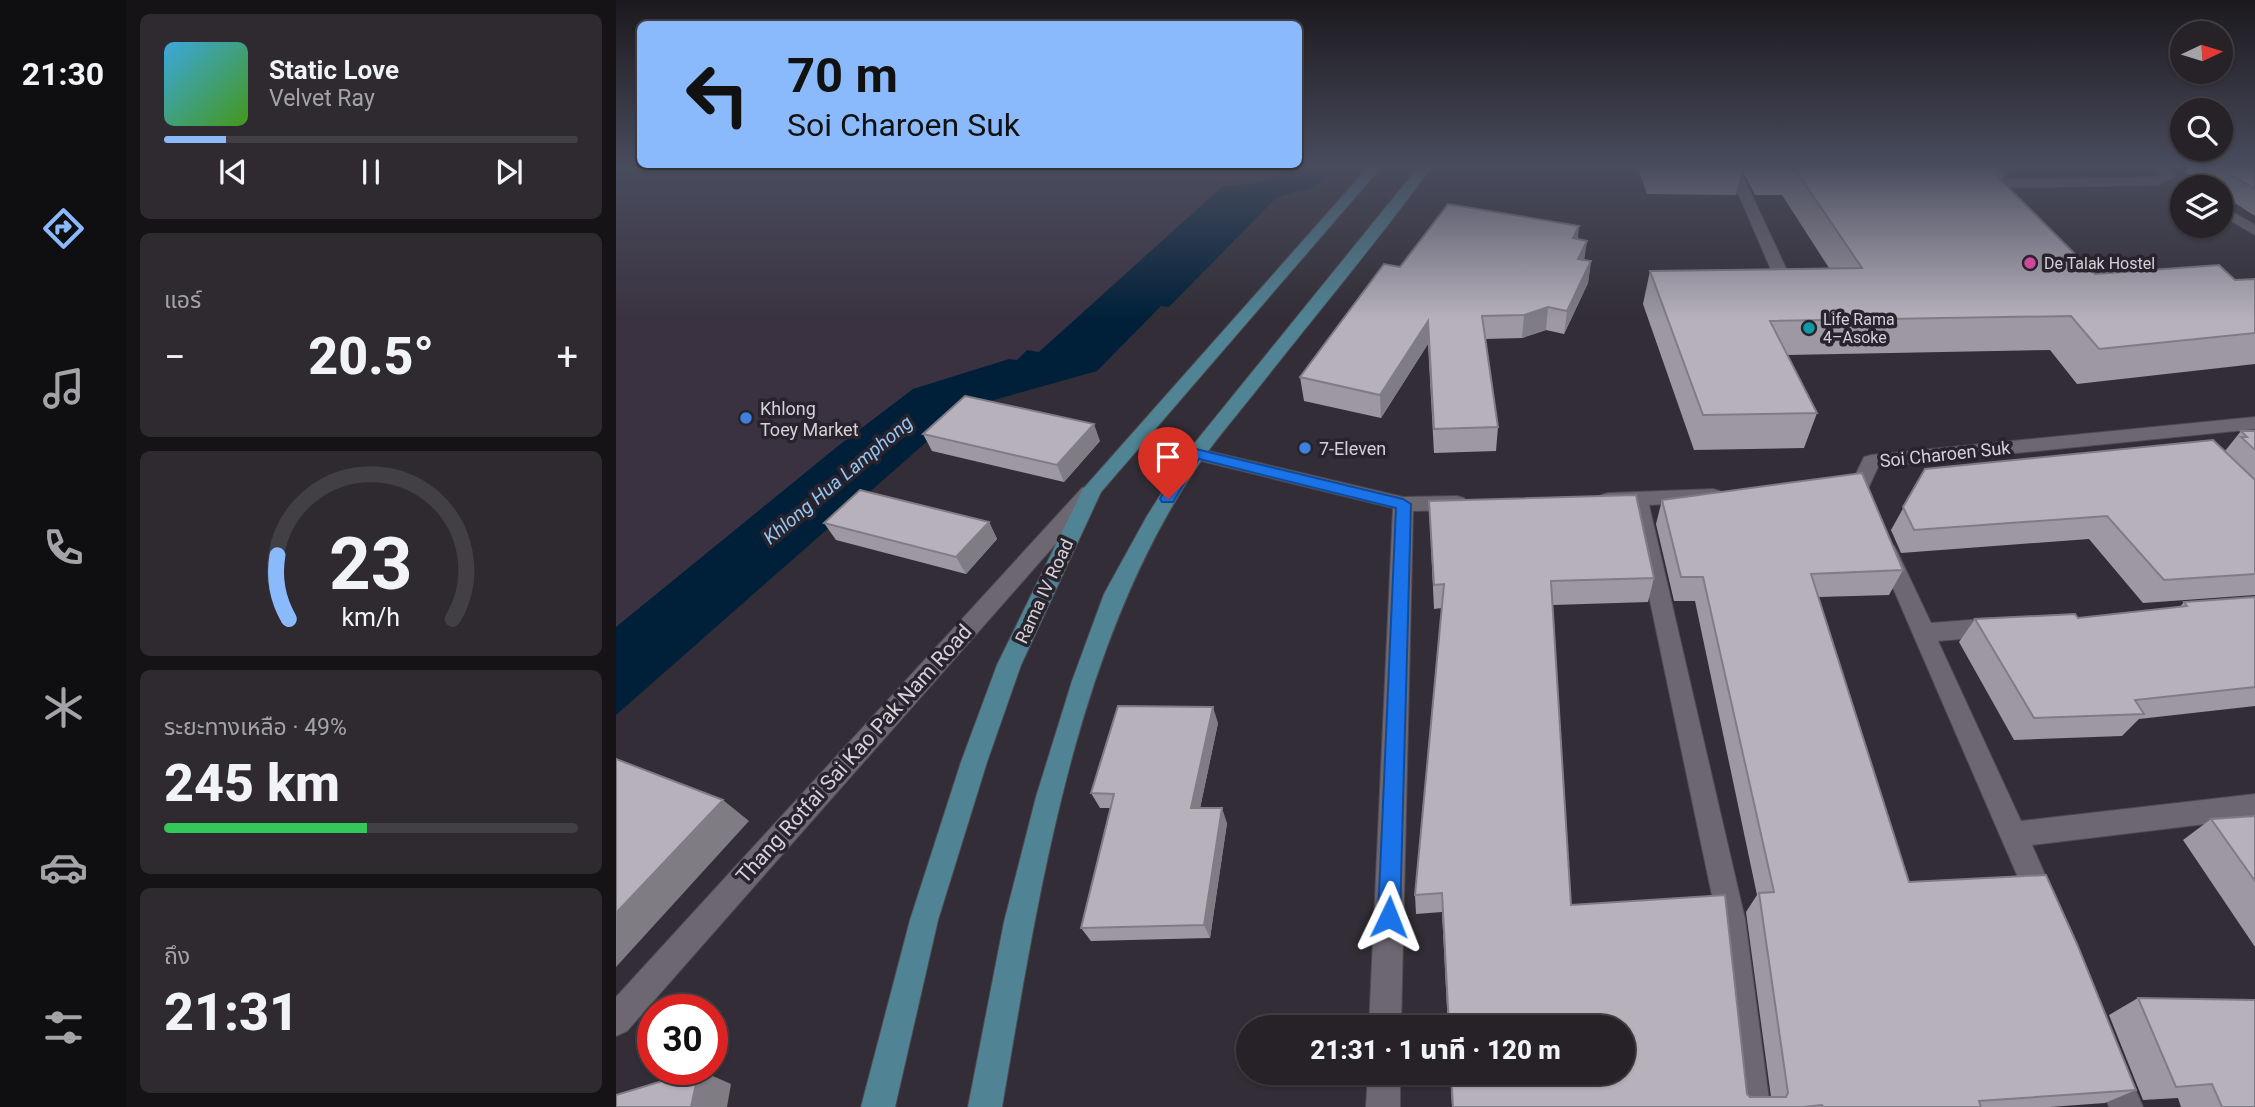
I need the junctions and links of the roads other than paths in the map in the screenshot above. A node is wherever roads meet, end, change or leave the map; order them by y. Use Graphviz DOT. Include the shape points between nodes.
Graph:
graph roads {
  1 [pos="1332,217"];
  2 [pos="1386,217"];
  3 [pos="1755,217"];
  4 [pos="2233,217"];
  5 [pos="2255,231"];
  6 [pos="1783,279"];
  7 [pos="2255,423"];
  8 [pos="2176,431"];
  9 [pos="2196,450"];
  10 [pos="1196,454"];
  11 [pos="1859,488"];
  12 [pos="1093,489"];
  13 [pos="1818,490"];
  14 [pos="1734,495"];
  15 [pos="1637,499"];
  16 [pos="1588,500"];
  17 [pos="1470,503"];
  18 [pos="1403,504"];
  19 [pos="2020,625"];
  20 [pos="1924,633"];
  21 [pos="2255,806"];
  22 [pos="2012,835"];
  23 [pos="2051,921"];
  24 [pos="1385,1015"];
  25 [pos="616,1020"];
  26 [pos="2102,1045"];
  27 [pos="1383,1085"];
  28 [pos="878,1107"];
  29 [pos="985,1107"];
  30 [pos="1382,1107"];
  31 [pos="1753,1107"];
  32 [pos="2126,1107"];
  1 -- 12 [label="main road, Rama IV Road"];
  2 -- 10 [label="main road"];
  3 -- 6 [label="street"];
  4 -- 5 [label="street"];
  7 -- 8 [label="street, Soi Charoen Suk"];
  8 -- 9 [label="street"];
  8 -- 11 [label="street, Soi Charoen Suk" via="1871,461"];
  10 -- 18 [label="street"];
  10 -- 29 [label="main road" via="1115,594 1084,681 1022,910"];
  11 -- 13 [label="street"];
  11 -- 20 [label="street"];
  12 -- 25 [label="street, Thang Rotfai Sai Kao Pak Nam Road"];
  12 -- 28 [label="main road, Rama IV Road" via="1009,665 974,762 924,920"];
  14 -- 15 [label="street"];
  15 -- 16 [label="street"];
  15 -- 31 [label="street" via="1731,919"];
  17 -- 18 [label="street"];
  18 -- 24 [label="street"];
  19 -- 20 [label="street"];
  20 -- 22 [label="street"];
  21 -- 22 [label="street"];
  22 -- 23 [label="street"];
  26 -- 32 [label="street"];
  27 -- 30 [label="street"];
}
